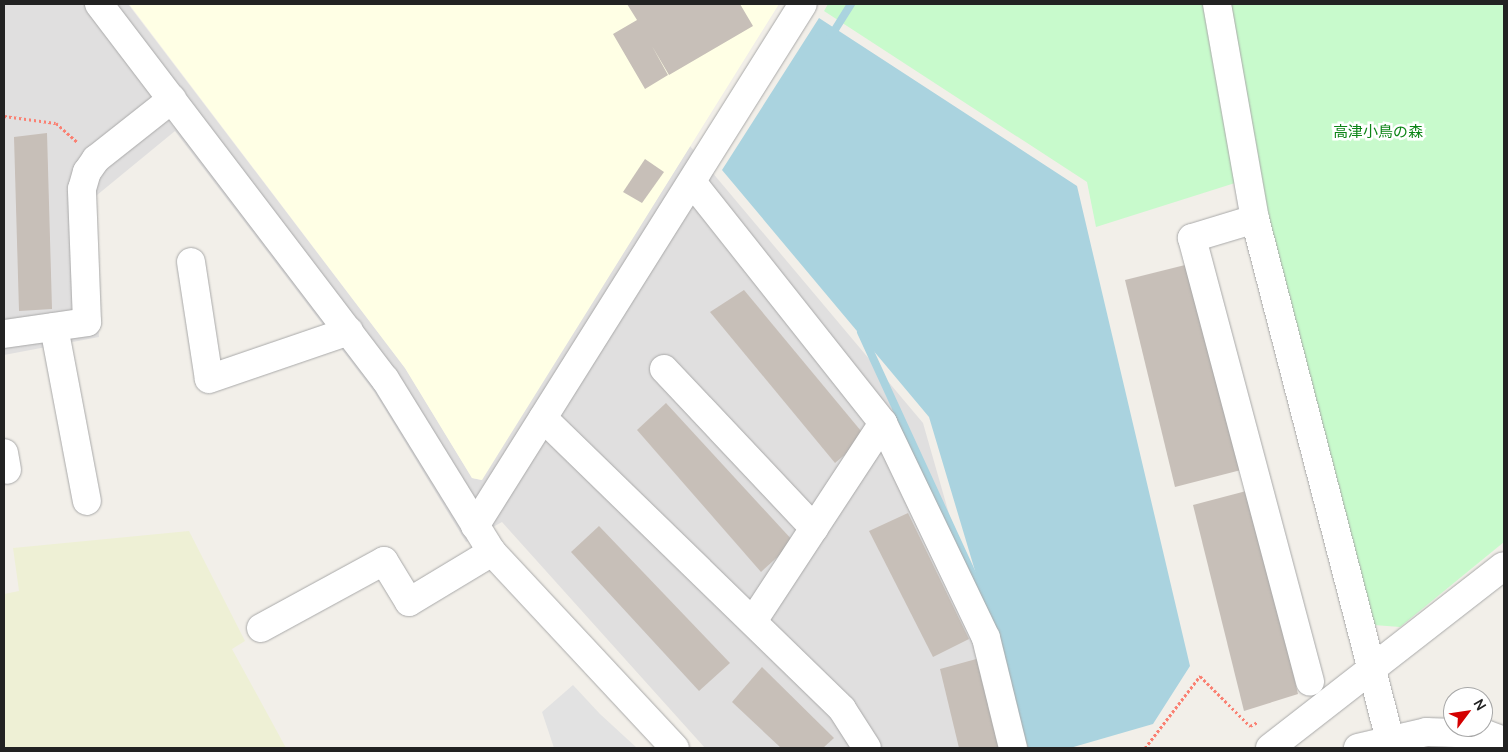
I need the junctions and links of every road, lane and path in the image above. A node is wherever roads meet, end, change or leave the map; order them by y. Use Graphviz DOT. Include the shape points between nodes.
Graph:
graph roads {
  1 [pos="99,4"];
  2 [pos="803,4"];
  3 [pos="1217,4"];
  4 [pos="172,100"];
  5 [pos="4,116"];
  6 [pos="96,159"];
  7 [pos="692,182"];
  8 [pos="1255,219"];
  9 [pos="191,262"];
  10 [pos="54,327"];
  11 [pos="349,331"];
  12 [pos="4,334"];
  13 [pos="664,368"];
  14 [pos="543,418"];
  15 [pos="883,424"];
  16 [pos="87,501"];
  17 [pos="475,526"];
  18 [pos="814,528"];
  19 [pos="492,552"];
  20 [pos="1504,566"];
  21 [pos="753,622"];
  22 [pos="261,628"];
  23 [pos="1370,671"];
  24 [pos="1310,682"];
  25 [pos="1267,718"];
  26 [pos="1504,741"];
  27 [pos="1372,745"];
  28 [pos="675,748"];
  29 [pos="867,748"];
  30 [pos="1013,748"];
  31 [pos="1145,748"];
  32 [pos="1270,748"];
  1 -- 4 [label="street"];
  2 -- 7 [label="street"];
  3 -- 8 [label="street"];
  4 -- 6 [label="street"];
  4 -- 11 [label="street"];
  5 -- 6 [label="path" via="56,123"];
  6 -- 10 [label="street" via="82,189 87,322"];
  7 -- 14 [label="street"];
  7 -- 15 [label="street"];
  8 -- 23 [label="street"];
  8 -- 24 [label="street" via="1192,238"];
  9 -- 11 [label="street" via="209,380"];
  10 -- 12 [label="street"];
  10 -- 16 [label="street"];
  11 -- 17 [label="street" via="385,379"];
  13 -- 18 [label="street"];
  14 -- 17 [label="street"];
  14 -- 21 [label="street"];
  15 -- 18 [label="street"];
  15 -- 30 [label="street" via="986,638"];
  17 -- 19 [label="street"];
  18 -- 21 [label="street"];
  19 -- 22 [label="street" via="409,602 384,561"];
  19 -- 28 [label="street"];
  20 -- 23 [label="street"];
  21 -- 29 [label="street" via="842,709"];
  23 -- 27 [label="street"];
  23 -- 32 [label="street"];
  25 -- 31 [label="path" via="1250,726 1200,676"];
  26 -- 27 [label="street" via="1446,731"];
}
